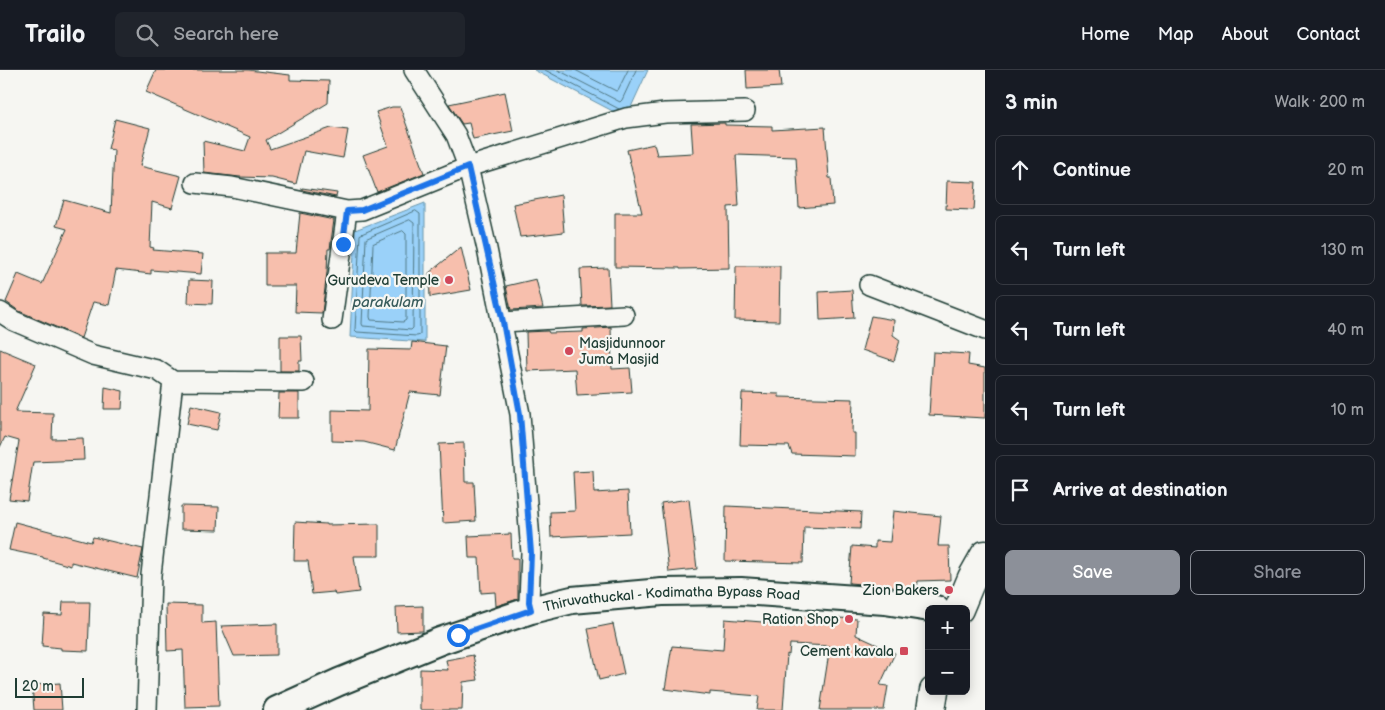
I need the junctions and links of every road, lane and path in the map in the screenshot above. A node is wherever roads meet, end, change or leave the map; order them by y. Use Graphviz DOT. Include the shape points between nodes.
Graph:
graph roads {
  1 [pos="414,70"];
  2 [pos="745,111"];
  3 [pos="468,167"];
  4 [pos="195,183"];
  5 [pos="347,211"];
  6 [pos="869,286"];
  7 [pos="0,312"];
  8 [pos="624,315"];
  9 [pos="332,320"];
  10 [pos="503,322"];
  11 [pos="985,330"];
  12 [pos="173,381"];
  13 [pos="304,382"];
  14 [pos="985,555"];
  15 [pos="961,605"];
  16 [pos="925,607"];
  17 [pos="531,610"];
  18 [pos="933,695"];
  19 [pos="147,710"];
  20 [pos="277,710"];
  21 [pos="930,710"];
  1 -- 3 [label="street" via="456,135"];
  2 -- 3 [label="street" via="626,118"];
  3 -- 5 [label="street" via="362,210"];
  3 -- 10 [label="street"];
  4 -- 5 [label="street" via="232,187"];
  5 -- 9 [label="street"];
  6 -- 11 [label="street"];
  7 -- 12 [label="street" via="93,355 158,370"];
  8 -- 10 [label="street"];
  10 -- 17 [label="street" via="524,455 531,553"];
  12 -- 13 [label="street"];
  12 -- 19 [label="street" via="151,575"];
  14 -- 15 [label="highway"];
  16 -- 17 [label="main road, Thiruvathuckal - Kodimatha Bypass Road" via="885,601 741,591 662,592 572,600"];
  17 -- 20 [label="main road, Thiruvathuckal - Kodimatha Bypass Road" via="440,641"];
  18 -- 21 [label="highway"];
}
